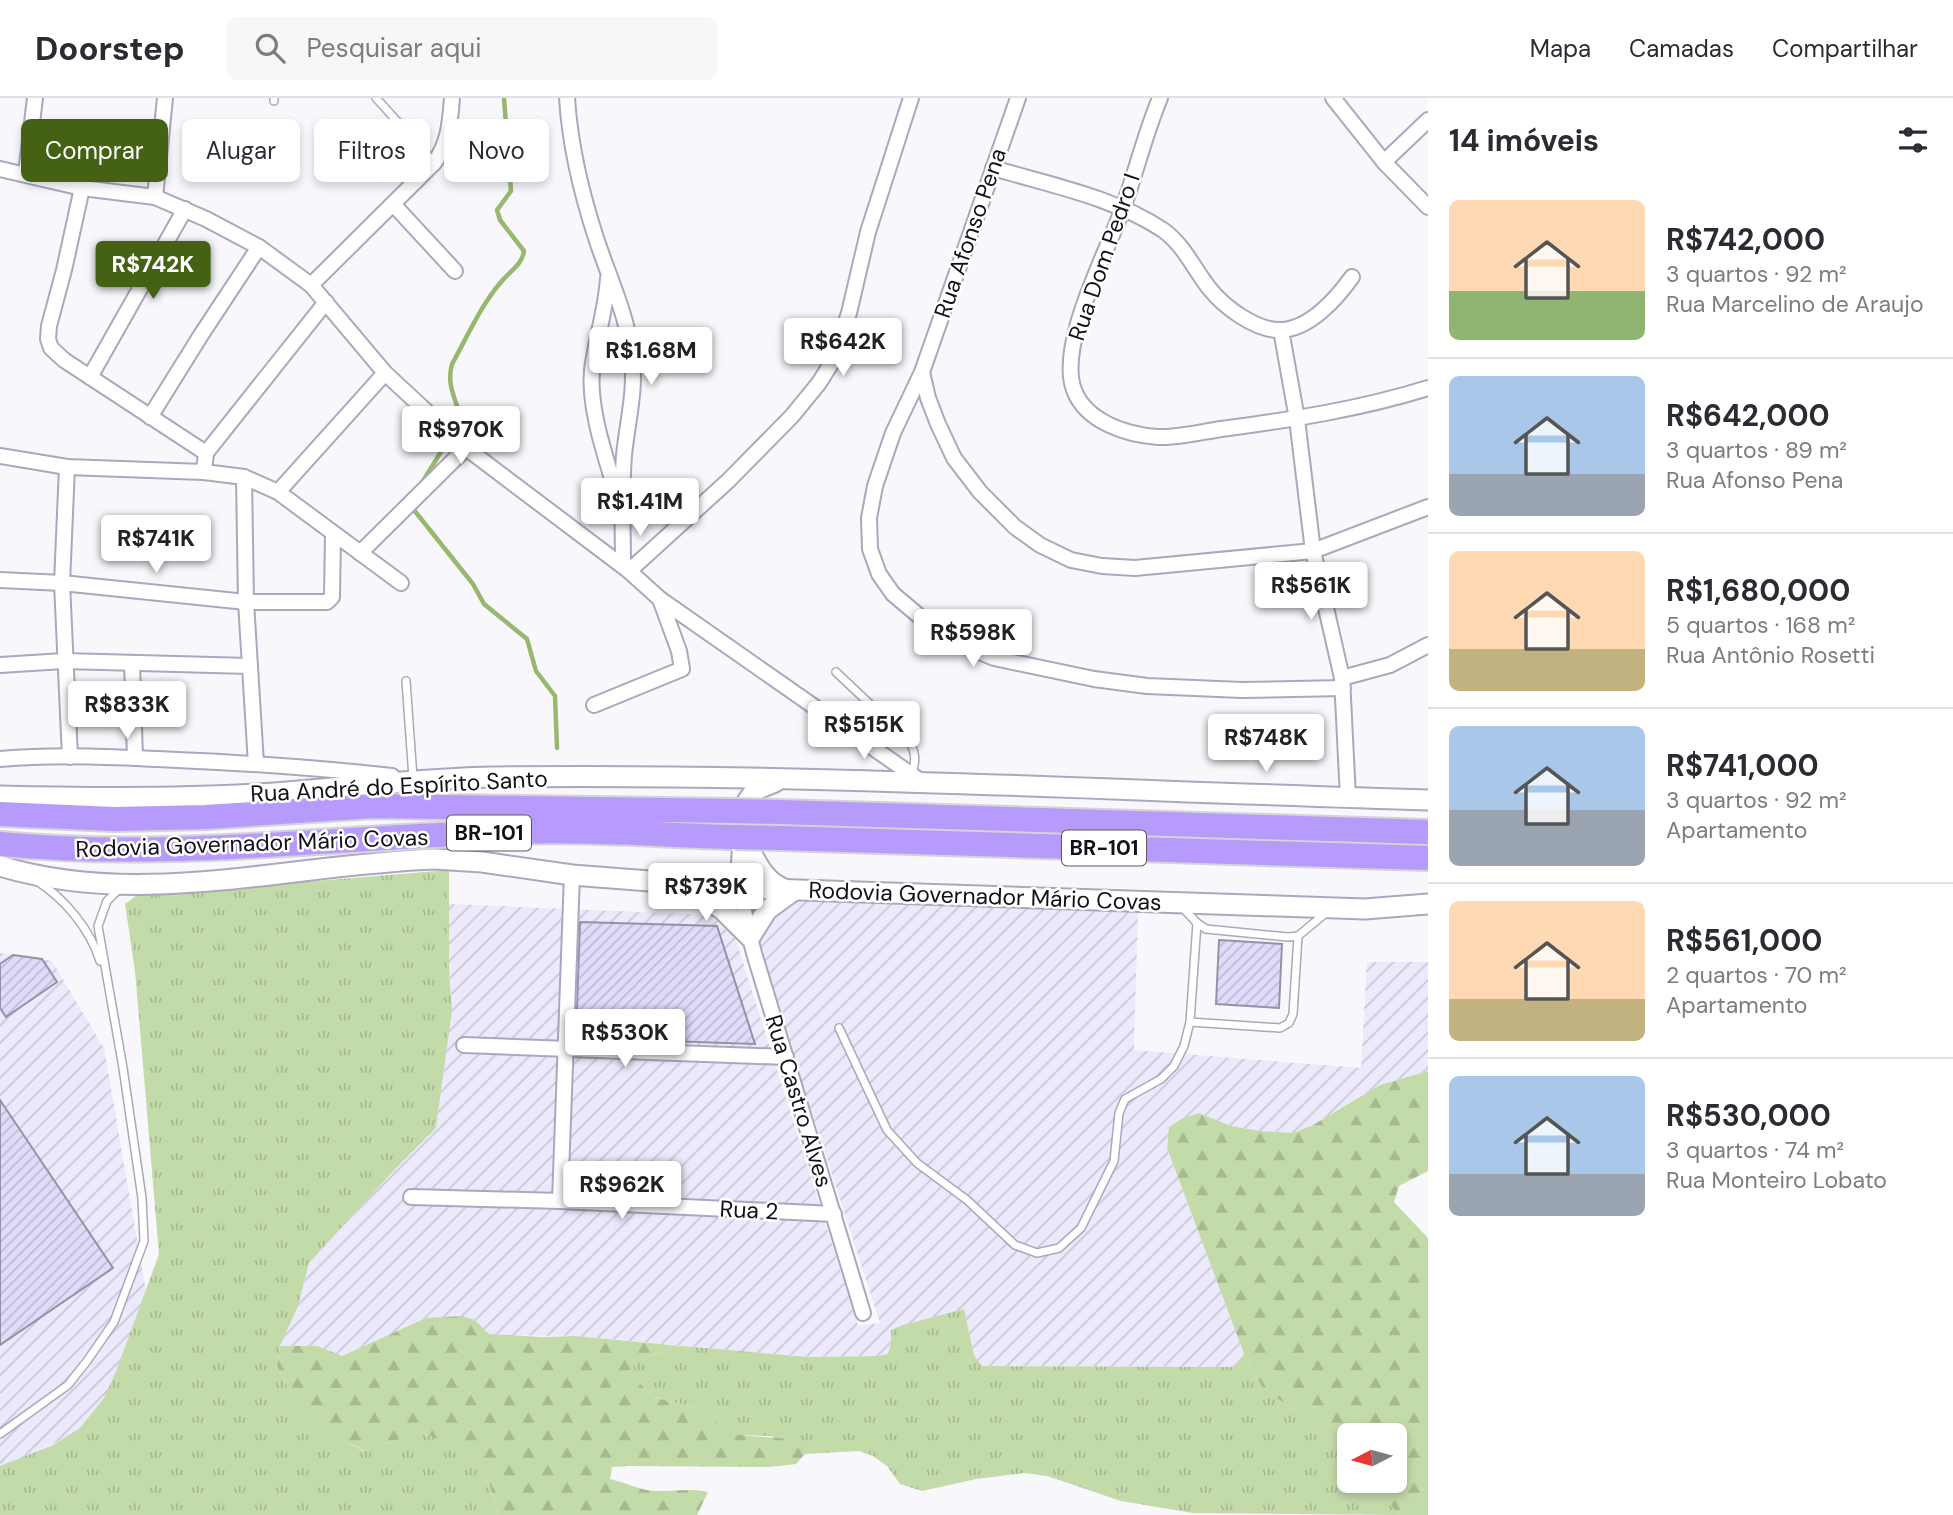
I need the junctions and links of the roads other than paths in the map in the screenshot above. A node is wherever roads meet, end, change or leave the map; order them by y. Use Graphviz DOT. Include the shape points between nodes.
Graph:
graph roads {
  1 [pos="35,98"];
  2 [pos="165,98"];
  3 [pos="376,98"];
  4 [pos="452,98"];
  5 [pos="567,98"];
  6 [pos="911,98"];
  7 [pos="1018,98"];
  8 [pos="1160,98"];
  9 [pos="1333,98"];
  10 [pos="32,119"];
  11 [pos="1428,120"];
  12 [pos="1384,162"];
  13 [pos="435,163"];
  14 [pos="993,168"];
  15 [pos="0,169"];
  16 [pos="21,172"];
  17 [pos="60,182"];
  18 [pos="82,188"];
  19 [pos="155,197"];
  20 [pos="393,204"];
  21 [pos="1124,207"];
  22 [pos="1428,207"];
  23 [pos="185,209"];
  24 [pos="259,247"];
  25 [pos="609,270"];
  26 [pos="455,271"];
  27 [pos="1352,277"];
  28 [pos="312,285"];
  29 [pos="326,302"];
  30 [pos="602,322"];
  31 [pos="625,324"];
  32 [pos="1281,330"];
  33 [pos="922,372"];
  34 [pos="385,373"];
  35 [pos="90,377"];
  36 [pos="1428,388"];
  37 [pos="150,417"];
  38 [pos="1297,419"];
  39 [pos="466,448"];
  40 [pos="206,453"];
  41 [pos="624,454"];
  42 [pos="0,456"];
  43 [pos="606,458"];
  44 [pos="67,467"];
  45 [pos="204,472"];
  46 [pos="244,477"];
  47 [pos="278,492"];
  48 [pos="1428,507"];
  49 [pos="622,511"];
  50 [pos="333,535"];
  51 [pos="1313,551"];
  52 [pos="360,553"];
  53 [pos="626,569"];
  54 [pos="0,580"];
  55 [pos="62,583"];
  56 [pos="401,583"];
  57 [pos="660,600"];
  58 [pos="246,602"];
  59 [pos="1428,645"];
  60 [pos="64,661"];
  61 [pos="132,663"];
  62 [pos="0,664"];
  63 [pos="250,666"];
  64 [pos="836,672"];
  65 [pos="407,681"];
  66 [pos="1342,683"];
  67 [pos="594,705"];
  68 [pos="70,757"];
  69 [pos="135,758"];
  70 [pos="0,759"];
  71 [pos="256,764"];
  72 [pos="417,779"];
  73 [pos="793,779"];
  74 [pos="918,779"];
  75 [pos="0,796"];
  76 [pos="1348,798"];
  77 [pos="1428,800"];
  78 [pos="0,814"];
  79 [pos="1428,832"];
  80 [pos="740,838"];
  81 [pos="0,844"];
  82 [pos="1428,858"];
  83 [pos="5,867"];
  84 [pos="572,875"];
  85 [pos="124,884"];
  86 [pos="682,884"];
  87 [pos="740,888"];
  88 [pos="793,891"];
  89 [pos="1177,902"];
  90 [pos="1428,904"];
  91 [pos="1333,907"];
  92 [pos="1197,923"];
  93 [pos="1298,936"];
  94 [pos="750,937"];
  95 [pos="107,985"];
  96 [pos="1190,1022"];
  97 [pos="839,1028"];
  98 [pos="464,1045"];
  99 [pos="565,1049"];
  100 [pos="786,1057"];
  101 [pos="411,1197"];
  102 [pos="560,1201"];
  103 [pos="834,1214"];
  104 [pos="863,1313"];
  105 [pos="0,1434"];
  1 -- 10 [label="street"];
  2 -- 19 [label="street"];
  3 -- 13 [label="lane"];
  4 -- 13 [label="street" via="450,127"];
  5 -- 25 [label="street" via="574,160"];
  6 -- 53 [label="street" via="867,232 849,313 834,359 820,383 728,481"];
  7 -- 14 [label="street, Rua Afonso Pena"];
  8 -- 21 [label="street, Rua Dom Pedro I"];
  9 -- 12 [label="street"];
  11 -- 12 [label="street"];
  12 -- 22 [label="street"];
  13 -- 20 [label="street"];
  14 -- 21 [label="street"];
  14 -- 33 [label="street, Rua Afonso Pena"];
  15 -- 16 [label="street"];
  17 -- 18 [label="street"];
  18 -- 19 [label="street"];
  18 -- 35 [label="street" via="48,339 56,355"];
  19 -- 23 [label="street"];
  20 -- 26 [label="street"];
  20 -- 28 [label="street"];
  21 -- 32 [label="street" via="1183,249 1209,288 1238,315"];
  21 -- 38 [label="street, Rua Dom Pedro I" via="1081,315 1072,352 1074,390 1083,404 1104,422 1127,432 1160,437"];
  23 -- 24 [label="street"];
  23 -- 35 [label="street"];
  24 -- 28 [label="street"];
  24 -- 37 [label="street"];
  25 -- 30 [label="street"];
  25 -- 31 [label="street"];
  27 -- 32 [label="street" via="1316,316"];
  28 -- 29 [label="street"];
  29 -- 34 [label="street"];
  29 -- 40 [label="street"];
  30 -- 31 [label="street"];
  30 -- 43 [label="street" via="592,371"];
  31 -- 41 [label="street" via="634,394"];
  32 -- 38 [label="street"];
  33 -- 51 [label="street" via="954,458 979,492 1015,527 1071,560 1135,568"];
  33 -- 66 [label="street, Rua Afonso Pena" via="893,433 875,486 870,549 892,594 944,637 994,659 1147,686 1242,690"];
  34 -- 39 [label="street"];
  34 -- 47 [label="street"];
  35 -- 37 [label="street"];
  36 -- 38 [label="street, Rua Dom Pedro I"];
  37 -- 40 [label="street"];
  38 -- 51 [label="street"];
  39 -- 52 [label="street"];
  39 -- 53 [label="street"];
  40 -- 45 [label="street"];
  41 -- 43 [label="street"];
  41 -- 49 [label="street"];
  42 -- 44 [label="street"];
  43 -- 49 [label="street"];
  44 -- 45 [label="street"];
  44 -- 55 [label="street"];
  45 -- 46 [label="street"];
  46 -- 47 [label="street"];
  46 -- 58 [label="street"];
  47 -- 50 [label="street"];
  48 -- 51 [label="street"];
  49 -- 53 [label="street"];
  50 -- 52 [label="street"];
  50 -- 58 [label="street" via="330,600"];
  51 -- 66 [label="street"];
  52 -- 56 [label="street"];
  53 -- 57 [label="street"];
  54 -- 55 [label="street"];
  55 -- 58 [label="street"];
  55 -- 60 [label="street"];
  57 -- 67 [label="street" via="682,669"];
  57 -- 74 [label="street"];
  58 -- 63 [label="street"];
  59 -- 66 [label="street, Rua Afonso Pena"];
  60 -- 61 [label="street"];
  60 -- 62 [label="street"];
  60 -- 68 [label="street"];
  61 -- 63 [label="street"];
  61 -- 69 [label="street"];
  63 -- 71 [label="street"];
  64 -- 74 [label="lane" via="909,741 915,751"];
  65 -- 72 [label="lane"];
  66 -- 76 [label="street"];
  68 -- 69 [label="street"];
  68 -- 70 [label="street"];
  69 -- 71 [label="street"];
  71 -- 72 [label="street"];
  72 -- 73 [label="street, Rua André do Espírito Santo"];
  72 -- 75 [label="street, Rua André do Espírito Santo" via="220,795"];
  73 -- 74 [label="street, Rua André do Espírito Santo"];
  73 -- 80 [label="street" via="766,784 750,795"];
  74 -- 76 [label="street, Rua André do Espírito Santo"];
  76 -- 77 [label="street, Rua André do Espírito Santo"];
  78 -- 79 [label="highway, Rodovia Governador Mário Covas / BR-101, bridge" via="114,819 373,806 780,812"];
  80 -- 81 [label="highway, Rodovia Governador Mário Covas / BR-101" via="508,832 137,850"];
  80 -- 82 [label="highway, Rodovia Governador Mário Covas / BR-101, bridge"];
  80 -- 87 [label="street"];
  80 -- 88 [label="street" via="767,878"];
  83 -- 85 [label="street, Rodovia Governador Mário Covas" via="70,880"];
  83 -- 95 [label="lane" via="51,891 73,913 99,956"];
  84 -- 85 [label="street, Rodovia Governador Mário Covas" via="435,859 187,883"];
  84 -- 86 [label="street, Rodovia Governador Mário Covas"];
  84 -- 99 [label="street"];
  85 -- 95 [label="lane" via="107,901 98,926"];
  86 -- 87 [label="street, Rodovia Governador Mário Covas"];
  86 -- 94 [label="street" via="723,910"];
  87 -- 88 [label="street, Rodovia Governador Mário Covas"];
  87 -- 94 [label="street, Rua Castro Alves"];
  88 -- 89 [label="street, Rodovia Governador Mário Covas"];
  88 -- 94 [label="street" via="766,910"];
  89 -- 91 [label="street, Rodovia Governador Mário Covas"];
  89 -- 92 [label="lane"];
  90 -- 91 [label="street, Rodovia Governador Mário Covas"];
  91 -- 93 [label="lane"];
  92 -- 93 [label="lane" via="1221,932"];
  92 -- 96 [label="lane"];
  93 -- 96 [label="lane" via="1289,1023 1279,1028"];
  94 -- 100 [label="street, Rua Castro Alves"];
  95 -- 105 [label="lane" via="142,1198 144,1241 114,1322 87,1361 68,1385"];
  96 -- 97 [label="lane" via="1174,1066 1161,1079 1125,1099 1114,1161 1081,1228 1059,1248 1037,1253 1016,1245 917,1163 887,1130"];
  98 -- 99 [label="street"];
  99 -- 100 [label="street"];
  99 -- 102 [label="street"];
  100 -- 103 [label="street, Rua Castro Alves"];
  101 -- 102 [label="street, Rua 2"];
  102 -- 103 [label="street, Rua 2"];
  103 -- 104 [label="street, Rua Castro Alves"];
}
